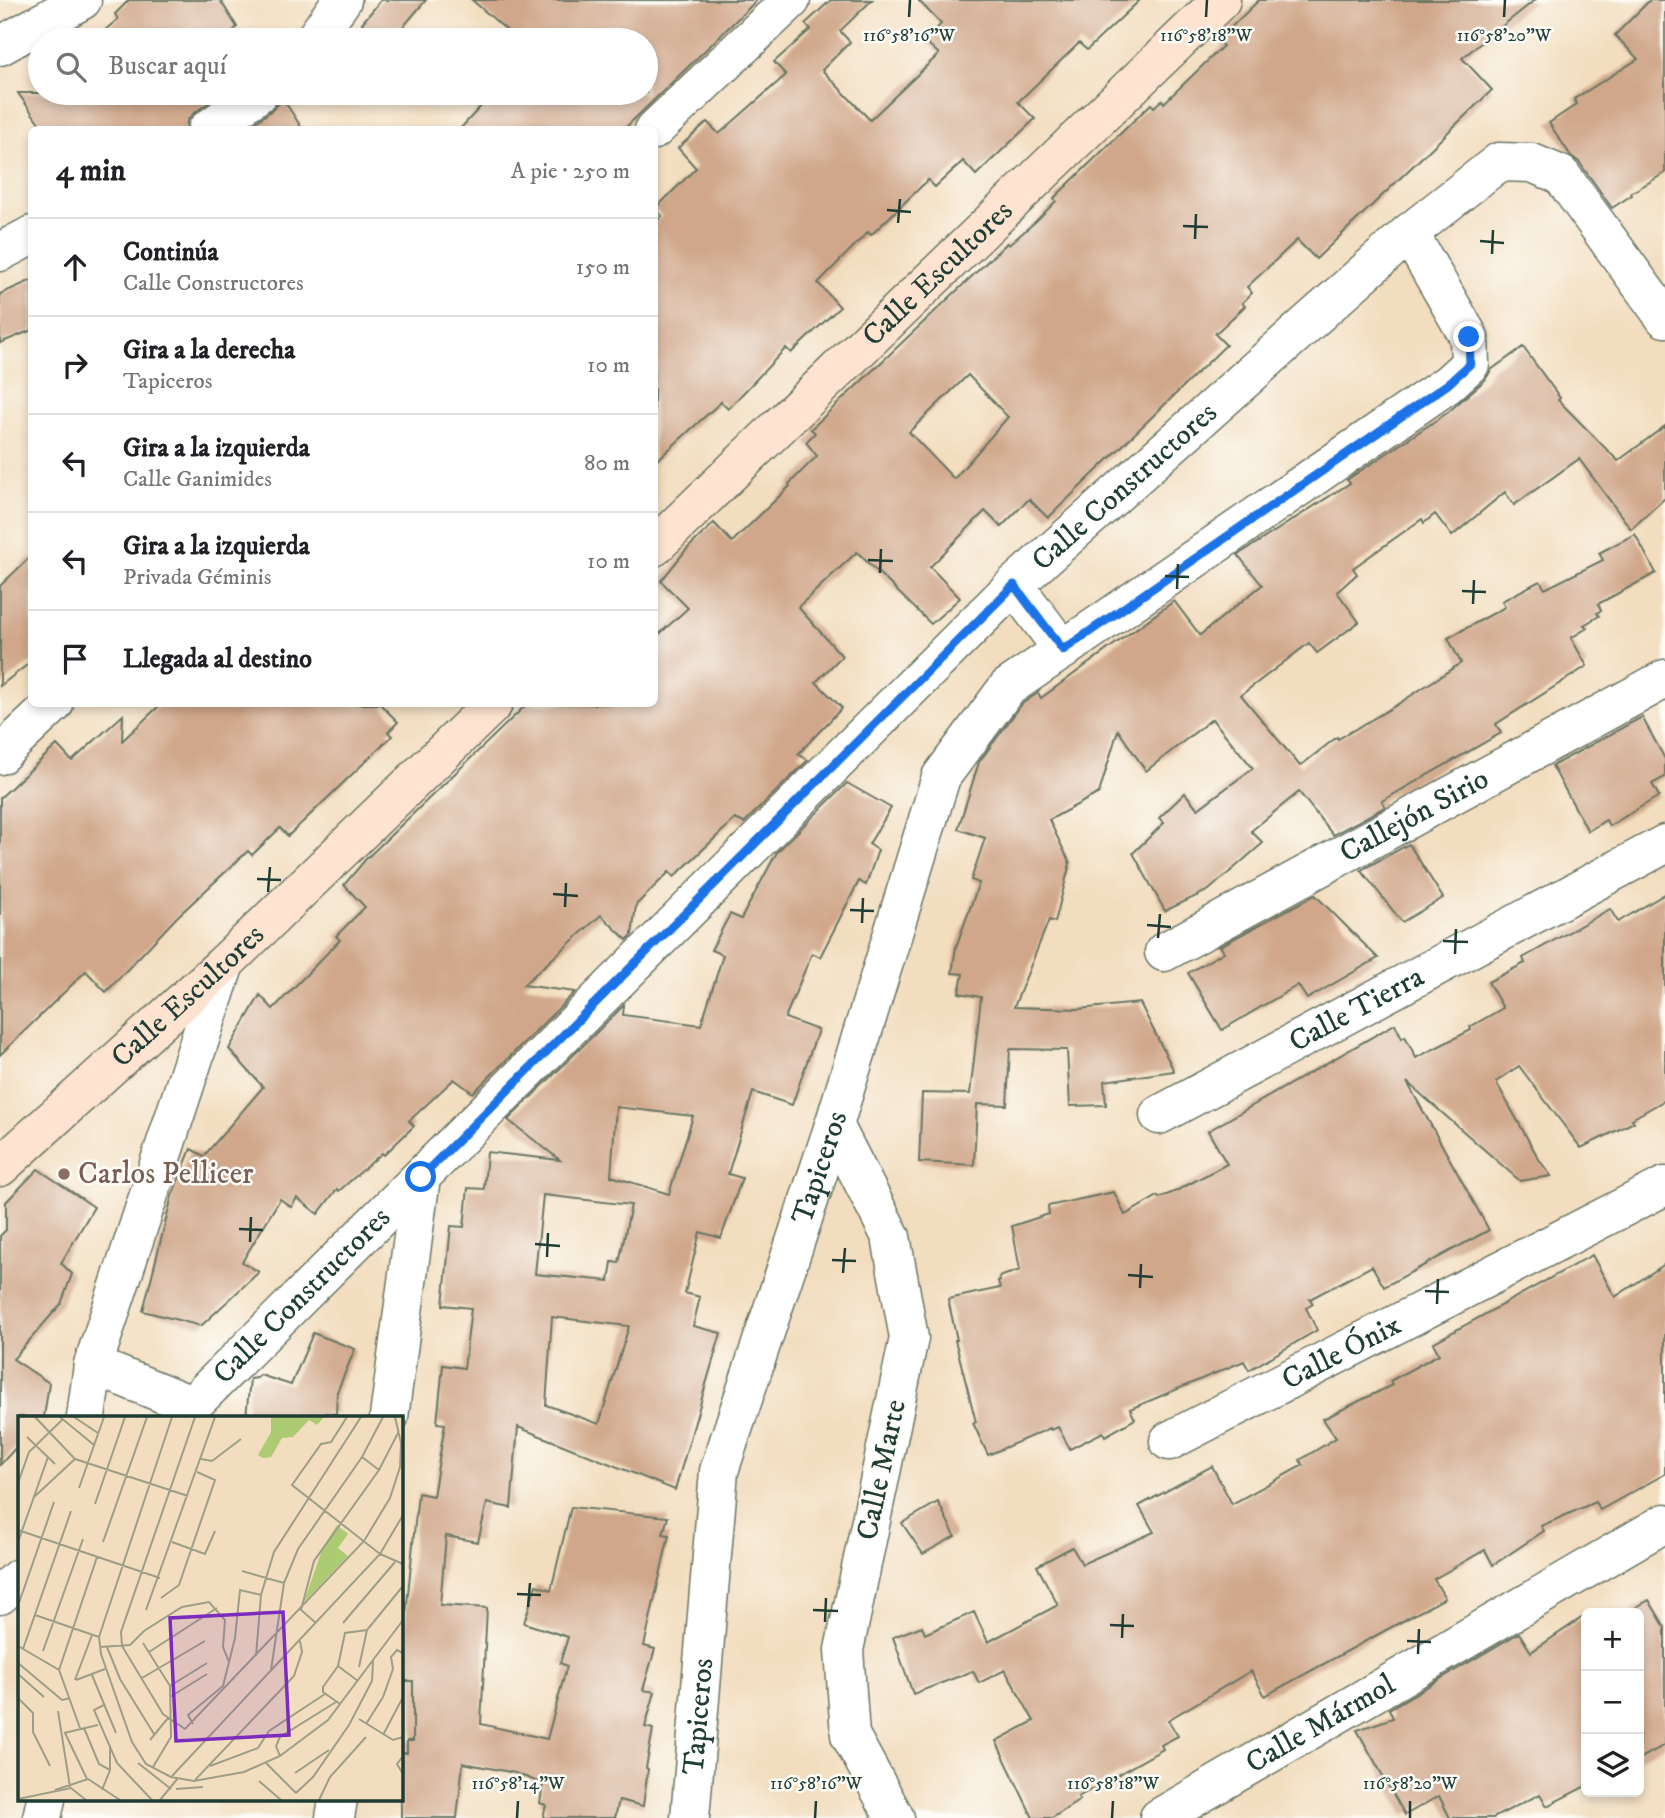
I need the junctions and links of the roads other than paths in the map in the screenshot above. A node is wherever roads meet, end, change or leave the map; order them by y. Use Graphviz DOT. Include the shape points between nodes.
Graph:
graph roads {
  1 [pos="82,0"];
  2 [pos="342,0"];
  3 [pos="791,0"];
  4 [pos="1221,0"];
  5 [pos="32,28"];
  6 [pos="322,28"];
  7 [pos="28,30"];
  8 [pos="0,46"];
  9 [pos="242,105"];
  10 [pos="213,126"];
  11 [pos="658,126"];
  12 [pos="1409,233"];
  13 [pos="28,237"];
  14 [pos="0,252"];
  15 [pos="1665,318"];
  16 [pos="658,543"];
  17 [pos="1014,585"];
  18 [pos="1063,650"];
  19 [pos="1665,679"];
  20 [pos="51,707"];
  21 [pos="490,707"];
  22 [pos="0,755"];
  23 [pos="1665,844"];
  24 [pos="1164,952"];
  25 [pos="225,962"];
  26 [pos="1159,1115"];
  27 [pos="834,1125"];
  28 [pos="0,1167"];
  29 [pos="421,1177"];
  30 [pos="1665,1186"];
  31 [pos="93,1365"];
  32 [pos="185,1411"];
  33 [pos="86,1416"];
  34 [pos="388,1416"];
  35 [pos="1169,1441"];
  36 [pos="1665,1523"];
  37 [pos="18,1579"];
  38 [pos="0,1595"];
  39 [pos="46,1800"];
  40 [pos="338,1800"];
  41 [pos="42,1818"];
  42 [pos="335,1818"];
  43 [pos="690,1818"];
  44 [pos="895,1818"];
  45 [pos="1159,1818"];
  1 -- 5 [label="street"];
  2 -- 6 [label="street"];
  3 -- 11 [label="street"];
  4 -- 16 [label="street, Calle Escultores"];
  7 -- 8 [label="street"];
  9 -- 10 [label="street"];
  12 -- 15 [label="street, Calle Constructores" via="1499,162 1532,163 1561,175"];
  12 -- 17 [label="street, Calle Constructores"];
  12 -- 18 [label="street, Tapiceros" via="1469,337 1470,364 1448,384"];
  13 -- 14 [label="street"];
  17 -- 18 [label="street"];
  17 -- 29 [label="street, Calle Constructores"];
  18 -- 27 [label="street, Tapiceros" via="1007,688 941,776"];
  19 -- 24 [label="street, Callejón Sirio"];
  20 -- 22 [label="street"];
  21 -- 25 [label="street, Calle Escultores"];
  23 -- 26 [label="street, Calle Tierra"];
  25 -- 28 [label="street, Calle Escultores"];
  25 -- 31 [label="street"];
  27 -- 43 [label="street, Tapiceros" via="719,1471"];
  27 -- 44 [label="street, Calle Marte" via="891,1237 909,1338 844,1650 850,1735"];
  29 -- 32 [label="street, Calle Constructores"];
  29 -- 34 [label="street"];
  30 -- 35 [label="street, Calle Ónix"];
  31 -- 32 [label="street"];
  31 -- 33 [label="street"];
  36 -- 45 [label="street, Calle Mármol"];
  37 -- 38 [label="street"];
  39 -- 41 [label="street"];
  40 -- 42 [label="street"];
}
